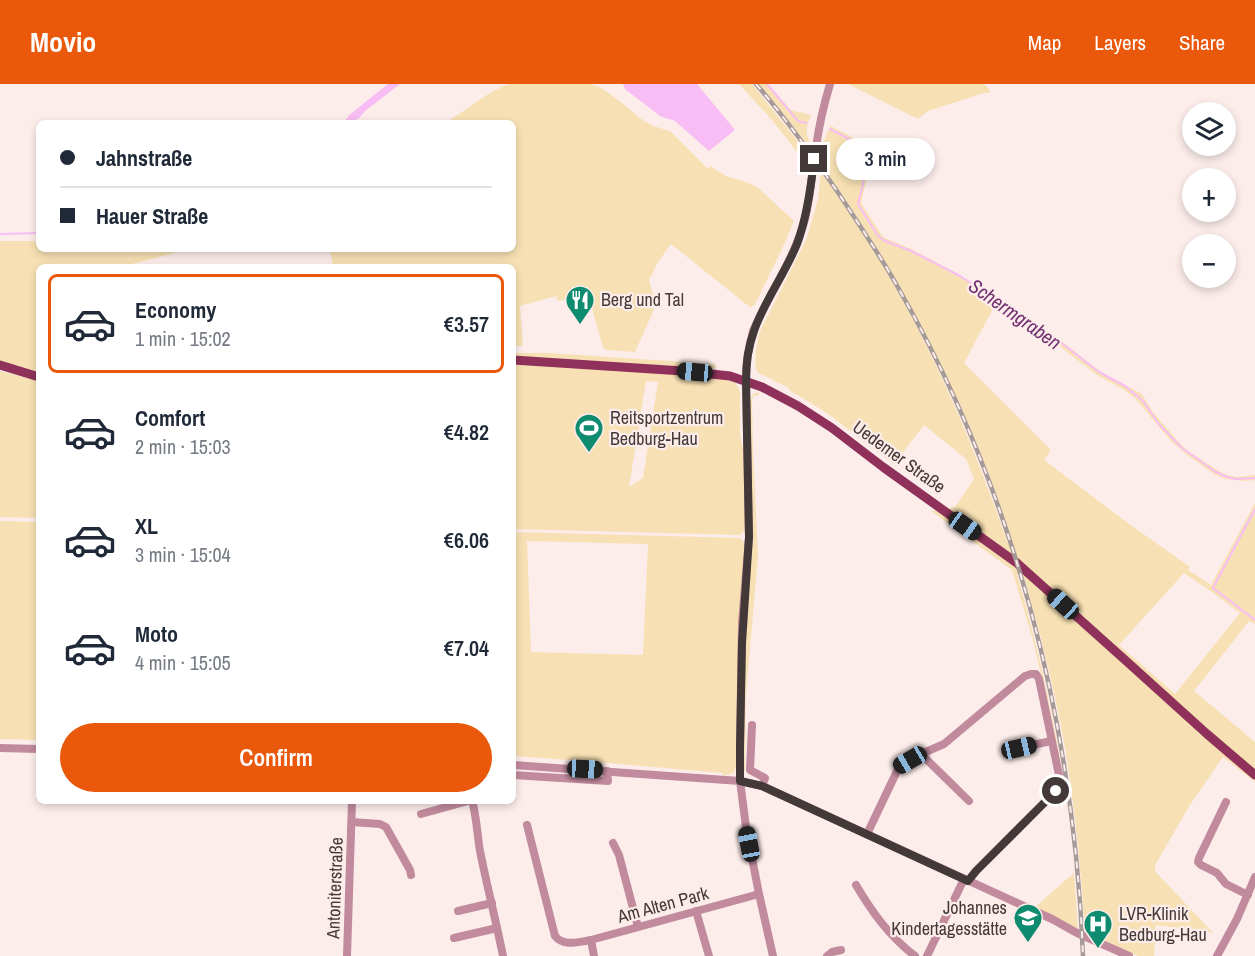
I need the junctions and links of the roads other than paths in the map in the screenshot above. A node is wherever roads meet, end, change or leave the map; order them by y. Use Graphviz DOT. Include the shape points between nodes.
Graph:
graph roads {
  1 [pos="830,84"];
  2 [pos="516,360"];
  3 [pos="0,365"];
  4 [pos="36,375"];
  5 [pos="746,381"];
  6 [pos="752,724"];
  7 [pos="1051,741"];
  8 [pos="0,748"];
  9 [pos="36,748"];
  10 [pos="1019,748"];
  11 [pos="921,754"];
  12 [pos="516,765"];
  13 [pos="607,771"];
  14 [pos="516,775"];
  15 [pos="1255,775"];
  16 [pos="740,781"];
  17 [pos="762,786"];
  18 [pos="969,801"];
  19 [pos="1226,802"];
  20 [pos="352,804"];
  21 [pos="459,804"];
  22 [pos="471,804"];
  23 [pos="422,814"];
  24 [pos="352,822"];
  25 [pos="527,825"];
  26 [pos="867,834"];
  27 [pos="613,843"];
  28 [pos="411,875"];
  29 [pos="1255,877"];
  30 [pos="966,880"];
  31 [pos="856,885"];
  32 [pos="759,894"];
  33 [pos="1248,895"];
  34 [pos="492,903"];
  35 [pos="458,911"];
  36 [pos="696,911"];
  37 [pos="638,927"];
  38 [pos="497,928"];
  39 [pos="454,938"];
  40 [pos="591,940"];
  41 [pos="841,950"];
  42 [pos="347,956"];
  43 [pos="503,956"];
  44 [pos="594,956"];
  45 [pos="709,956"];
  46 [pos="773,956"];
  47 [pos="827,956"];
  48 [pos="915,956"];
  49 [pos="927,956"];
  50 [pos="1129,956"];
  51 [pos="1217,956"];
  1 -- 5 [label="street" via="816,143 805,220 794,251 753,331"];
  2 -- 5 [label="main road, Uedemer Straße" via="691,371"];
  3 -- 4 [label="main road"];
  5 -- 15 [label="main road, Uedemer Straße" via="816,417 1017,563"];
  5 -- 16 [label="street" via="749,537 742,633"];
  6 -- 17 [label="street" via="750,770 765,778"];
  7 -- 10 [label="street"];
  7 -- 11 [label="street" via="1039,679 1031,674 944,744"];
  7 -- 30 [label="street" via="1059,775 1056,791"];
  8 -- 9 [label="street"];
  11 -- 18 [label="street"];
  11 -- 26 [label="street" via="899,767"];
  12 -- 13 [label="street"];
  13 -- 14 [label="street" via="608,781"];
  13 -- 16 [label="street"];
  16 -- 17 [label="street"];
  16 -- 32 [label="street"];
  17 -- 26 [label="street"];
  19 -- 33 [label="street" via="1198,862"];
  20 -- 24 [label="street, Antoniterstraße"];
  21 -- 23 [label="street"];
  22 -- 34 [label="street"];
  24 -- 28 [label="street, Antoniterstraße" via="386,827"];
  24 -- 42 [label="street, Antoniterstraße"];
  25 -- 40 [label="street, Am Alten Park" via="555,936 565,943"];
  26 -- 30 [label="street"];
  27 -- 37 [label="street"];
  29 -- 33 [label="street"];
  30 -- 49 [label="street"];
  30 -- 50 [label="street"];
  31 -- 48 [label="street" via="882,924"];
  32 -- 36 [label="street, Am Alten Park"];
  32 -- 46 [label="street"];
  33 -- 51 [label="street"];
  34 -- 35 [label="street"];
  34 -- 38 [label="street"];
  36 -- 37 [label="street, Am Alten Park"];
  36 -- 45 [label="street"];
  37 -- 40 [label="street, Am Alten Park"];
  38 -- 39 [label="street"];
  38 -- 43 [label="street"];
  40 -- 44 [label="street"];
  41 -- 47 [label="street"];
}
